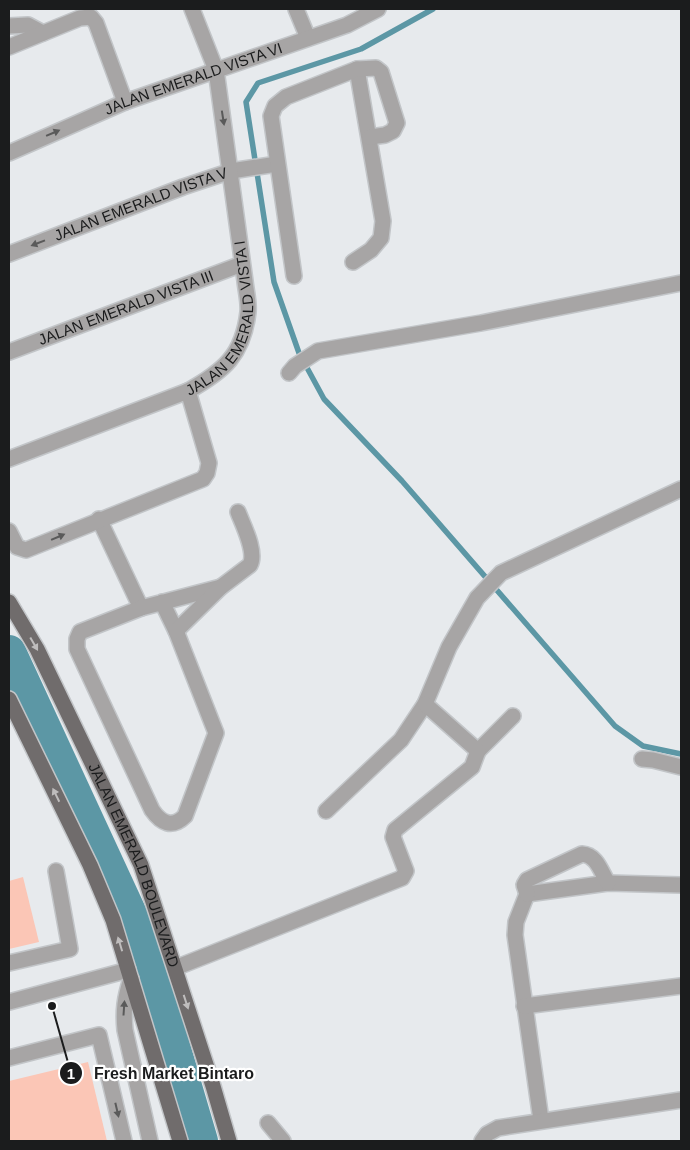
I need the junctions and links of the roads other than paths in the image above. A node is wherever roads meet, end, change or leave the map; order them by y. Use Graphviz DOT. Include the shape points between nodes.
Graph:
graph roads {
  1 [pos="192,9"];
  2 [pos="296,9"];
  3 [pos="378,9"];
  4 [pos="9,26"];
  5 [pos="43,33"];
  6 [pos="308,38"];
  7 [pos="9,47"];
  8 [pos="358,69"];
  9 [pos="216,70"];
  10 [pos="125,102"];
  11 [pos="370,137"];
  12 [pos="9,153"];
  13 [pos="272,165"];
  14 [pos="236,170"];
  15 [pos="9,254"];
  16 [pos="352,262"];
  17 [pos="242,264"];
  18 [pos="294,276"];
  19 [pos="681,283"];
  20 [pos="9,352"];
  21 [pos="297,365"];
  22 [pos="188,391"];
  23 [pos="9,459"];
  24 [pos="681,489"];
  25 [pos="238,512"];
  26 [pos="99,520"];
  27 [pos="9,531"];
  28 [pos="220,587"];
  29 [pos="9,602"];
  30 [pos="162,602"];
  31 [pos="141,608"];
  32 [pos="176,631"];
  33 [pos="9,699"];
  34 [pos="426,704"];
  35 [pos="513,716"];
  36 [pos="478,751"];
  37 [pos="642,760"];
  38 [pos="681,767"];
  39 [pos="326,811"];
  40 [pos="56,870"];
  41 [pos="608,883"];
  42 [pos="681,885"];
  43 [pos="527,894"];
  44 [pos="9,964"];
  45 [pos="175,968"];
  46 [pos="129,974"];
  47 [pos="681,986"];
  48 [pos="9,1002"];
  49 [pos="524,1006"];
  50 [pos="125,1030"];
  51 [pos="102,1044"];
  52 [pos="128,1046"];
  53 [pos="9,1058"];
  54 [pos="681,1100"];
  55 [pos="541,1120"];
  56 [pos="268,1123"];
  57 [pos="124,1141"];
  58 [pos="150,1141"];
  59 [pos="180,1141"];
  60 [pos="229,1141"];
  61 [pos="283,1141"];
  62 [pos="482,1141"];
  1 -- 9 [label="street, JALAN EMERALD VISTA I"];
  2 -- 6 [label="street"];
  3 -- 6 [label="street, JALAN EMERALD VISTA VI" via="347,25"];
  4 -- 5 [label="street" via="28,26"];
  5 -- 7 [label="street"];
  5 -- 10 [label="street" via="91,16"];
  6 -- 9 [label="street, JALAN EMERALD VISTA VI"];
  8 -- 11 [label="street"];
  8 -- 11 [label="street" via="376,68 381,72 397,123 393,131"];
  8 -- 13 [label="street" via="286,97 275,106"];
  9 -- 10 [label="street, JALAN EMERALD VISTA VI"];
  9 -- 14 [label="street, JALAN EMERALD VISTA I, one-way"];
  12 -- 10 [label="street, JALAN EMERALD VISTA VI, one-way"];
  11 -- 16 [label="street" via="383,221 381,238 371,250"];
  13 -- 14 [label="street, JALAN EMERALD VISTA V"];
  13 -- 18 [label="street"];
  14 -- 15 [label="street, JALAN EMERALD VISTA V, one-way"];
  14 -- 17 [label="street, JALAN EMERALD VISTA I"];
  17 -- 20 [label="street, JALAN EMERALD VISTA III"];
  17 -- 22 [label="street, JALAN EMERALD VISTA I" via="248,310 242,340 228,364 209,380"];
  19 -- 21 [label="street" via="335,348 318,352"];
  22 -- 23 [label="street"];
  22 -- 26 [label="street, JALAN EMERALD VISTA I" via="209,463 203,479"];
  24 -- 34 [label="street" via="501,573 477,598 449,646"];
  25 -- 28 [label="street" via="253,560"];
  27 -- 26 [label="street, JALAN EMERALD VISTA I, one-way" via="17,546 26,550"];
  26 -- 31 [label="street"];
  28 -- 30 [label="street"];
  28 -- 32 [label="street"];
  29 -- 45 [label="main road, JALAN EMERALD BOULEVARD, one-way" via="37,649 141,865"];
  30 -- 31 [label="street"];
  30 -- 32 [label="street"];
  31 -- 32 [label="street" via="80,632 76,639 77,649 152,810 159,820 169,824 180,822 185,816 216,734"];
  46 -- 33 [label="main road, one-way" via="113,920 90,865"];
  34 -- 36 [label="street"];
  34 -- 39 [label="street" via="401,740"];
  35 -- 36 [label="street"];
  36 -- 45 [label="street" via="472,768 395,830 393,837 406,871 402,878"];
  37 -- 38 [label="street"];
  40 -- 44 [label="street" via="70,949"];
  41 -- 42 [label="street"];
  41 -- 43 [label="street"];
  41 -- 43 [label="street" via="594,858 582,854 527,880 524,885"];
  43 -- 49 [label="street" via="515,929"];
  45 -- 60 [label="main road, JALAN EMERALD BOULEVARD, one-way"];
  46 -- 48 [label="street"];
  50 -- 46 [label="street, one-way" via="123,1016"];
  46 -- 59 [label="main road"];
  47 -- 49 [label="street"];
  49 -- 55 [label="street"];
  50 -- 51 [label="street"];
  50 -- 52 [label="street"];
  51 -- 52 [label="street"];
  51 -- 53 [label="street" via="98,1034"];
  51 -- 57 [label="street, one-way"];
  52 -- 58 [label="street"];
  54 -- 55 [label="street"];
  55 -- 62 [label="street" via="498,1128"];
  56 -- 61 [label="street"];
}
